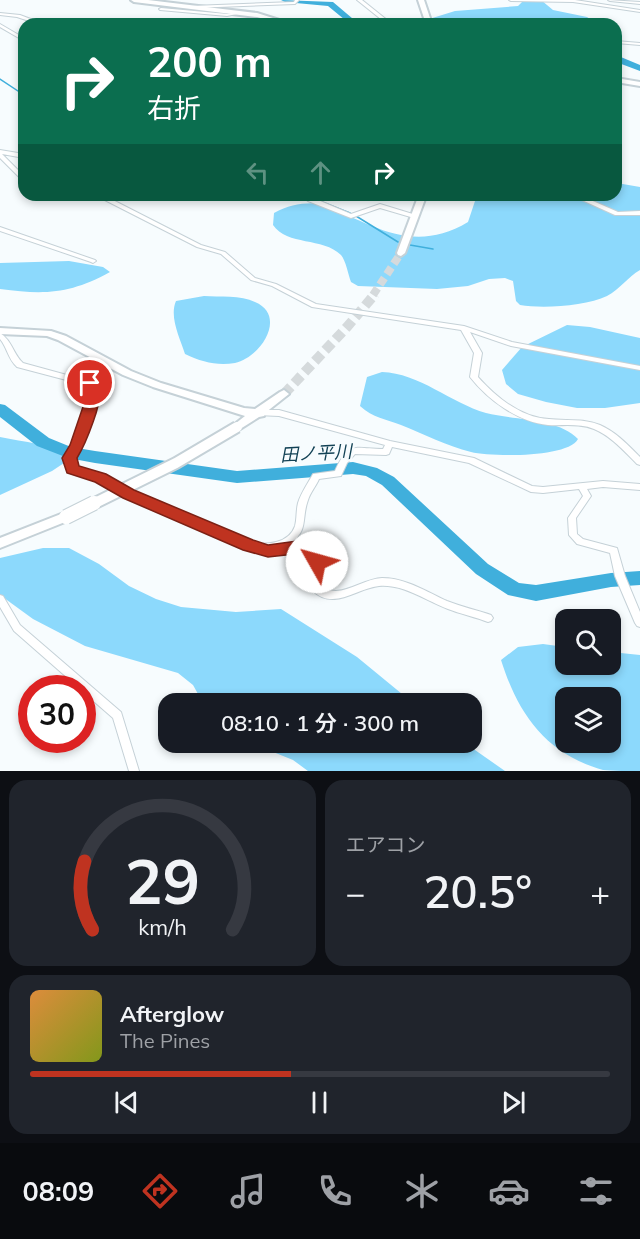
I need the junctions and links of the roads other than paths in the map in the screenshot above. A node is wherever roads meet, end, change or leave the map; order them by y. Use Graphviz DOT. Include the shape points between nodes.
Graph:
graph roads {
  1 [pos="134,0"];
  2 [pos="359,0"];
  3 [pos="421,0"];
  4 [pos="511,0"];
  5 [pos="536,0"];
  6 [pos="610,0"];
  7 [pos="296,1"];
  8 [pos="640,3"];
  9 [pos="188,8"];
  10 [pos="161,9"];
  11 [pos="640,11"];
  12 [pos="240,13"];
  13 [pos="0,15"];
  14 [pos="24,18"];
  15 [pos="271,18"];
  16 [pos="382,18"];
  17 [pos="426,18"];
  18 [pos="0,25"];
  19 [pos="18,36"];
  20 [pos="622,42"];
  21 [pos="640,44"];
  22 [pos="622,81"];
  23 [pos="640,84"];
  24 [pos="0,153"];
  25 [pos="18,155"];
  26 [pos="18,172"];
  27 [pos="110,201"];
  28 [pos="317,201"];
  29 [pos="420,201"];
  30 [pos="588,201"];
  31 [pos="640,213"];
  32 [pos="414,216"];
  33 [pos="0,229"];
  34 [pos="401,253"];
  35 [pos="93,261"];
  36 [pos="464,328"];
  37 [pos="0,333"];
  38 [pos="640,368"];
  39 [pos="284,394"];
  40 [pos="260,413"];
  41 [pos="390,444"];
  42 [pos="640,462"];
  43 [pos="580,486"];
  44 [pos="640,487"];
  45 [pos="0,543"];
  46 [pos="262,549"];
  47 [pos="0,599"];
  48 [pos="488,618"];
  49 [pos="640,623"];
  50 [pos="134,771"];
  1 -- 9 [label="street"];
  2 -- 16 [label="street"];
  3 -- 17 [label="street"];
  4 -- 5 [label="street"];
  5 -- 11 [label="street"];
  6 -- 8 [label="street"];
  7 -- 9 [label="street"];
  9 -- 12 [label="street"];
  10 -- 12 [label="street"];
  12 -- 15 [label="street"];
  13 -- 14 [label="street"];
  18 -- 19 [label="street"];
  20 -- 21 [label="street"];
  22 -- 23 [label="street"];
  24 -- 25 [label="street"];
  24 -- 26 [label="street"];
  27 -- 36 [label="street" via="199,246 223,253 253,279 274,285 304,302"];
  28 -- 32 [label="street" via="351,216 380,206"];
  29 -- 32 [label="street"];
  30 -- 31 [label="street" via="617,214"];
  32 -- 34 [label="street"];
  33 -- 35 [label="street"];
  36 -- 38 [label="street" via="511,344"];
  36 -- 42 [label="street" via="478,353 474,377 521,417 597,427"];
  37 -- 40 [label="street" via="48,333 157,386 244,412"];
  37 -- 46 [label="street" via="20,365 93,385 94,395 69,462 73,470 101,478 128,494"];
  39 -- 40 [label="street"];
  40 -- 41 [label="street" via="279,413"];
  40 -- 45 [label="street, bridge" via="176,463"];
  41 -- 43 [label="street" via="471,460 531,489"];
  41 -- 46 [label="street" via="386,452 357,450 339,470 316,476 304,498 297,531 283,543"];
  43 -- 44 [label="street"];
  43 -- 49 [label="street" via="587,496 572,519 573,535 580,542 615,550 621,579"];
  46 -- 48 [label="street" via="311,549 317,562 312,582 330,595 385,582"];
  47 -- 50 [label="street" via="17,628 117,715"];
}
